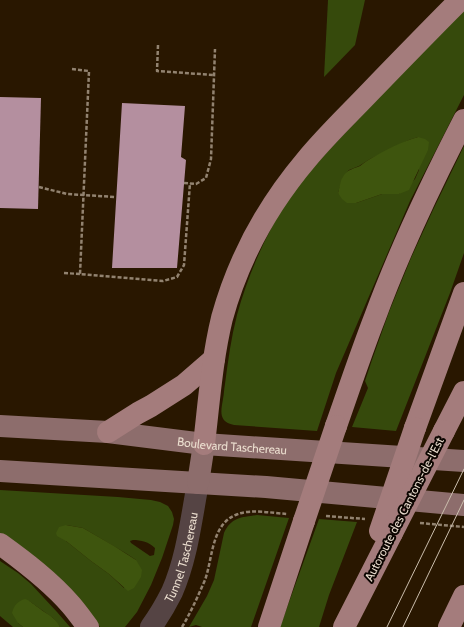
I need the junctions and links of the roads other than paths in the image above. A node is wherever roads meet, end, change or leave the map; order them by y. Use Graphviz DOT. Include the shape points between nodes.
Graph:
graph roads {
  1 [pos="460,0"];
  2 [pos="464,120"];
  3 [pos="464,293"];
  4 [pos="214,359"];
  5 [pos="464,392"];
  6 [pos="0,426"];
  7 [pos="108,432"];
  8 [pos="204,444"];
  9 [pos="464,461"];
  10 [pos="0,471"];
  11 [pos="198,483"];
  12 [pos="464,505"];
  13 [pos="381,528"];
  14 [pos="0,544"];
  15 [pos="464,596"];
  16 [pos="88,627"];
  17 [pos="151,627"];
  18 [pos="269,627"];
  19 [pos="344,627"];
  20 [pos="450,627"];
  1 -- 4 [label="highway" via="322,142 278,198 248,251 231,290 222,318"];
  2 -- 18 [label="highway, bridge" via="433,182 374,317"];
  3 -- 13 [label="highway, bridge"];
  4 -- 7 [label="highway" via="184,385"];
  4 -- 8 [label="highway"];
  5 -- 13 [label="highway, Autoroute des Cantons-de-l'Est, bridge" via="444,431"];
  6 -- 7 [label="main road, Boulevard Taschereau"];
  7 -- 8 [label="main road, Boulevard Taschereau"];
  8 -- 9 [label="main road, Boulevard Taschereau"];
  8 -- 11 [label="main road"];
  10 -- 11 [label="main road"];
  11 -- 12 [label="main road"];
  11 -- 17 [label="lane, Tunnel Taschereau" via="176,582"];
  13 -- 19 [label="highway, Autoroute des Cantons-de-l'Est" via="356,601"];
  14 -- 16 [label="highway" via="59,592"];
  15 -- 20 [label="highway"];
}
